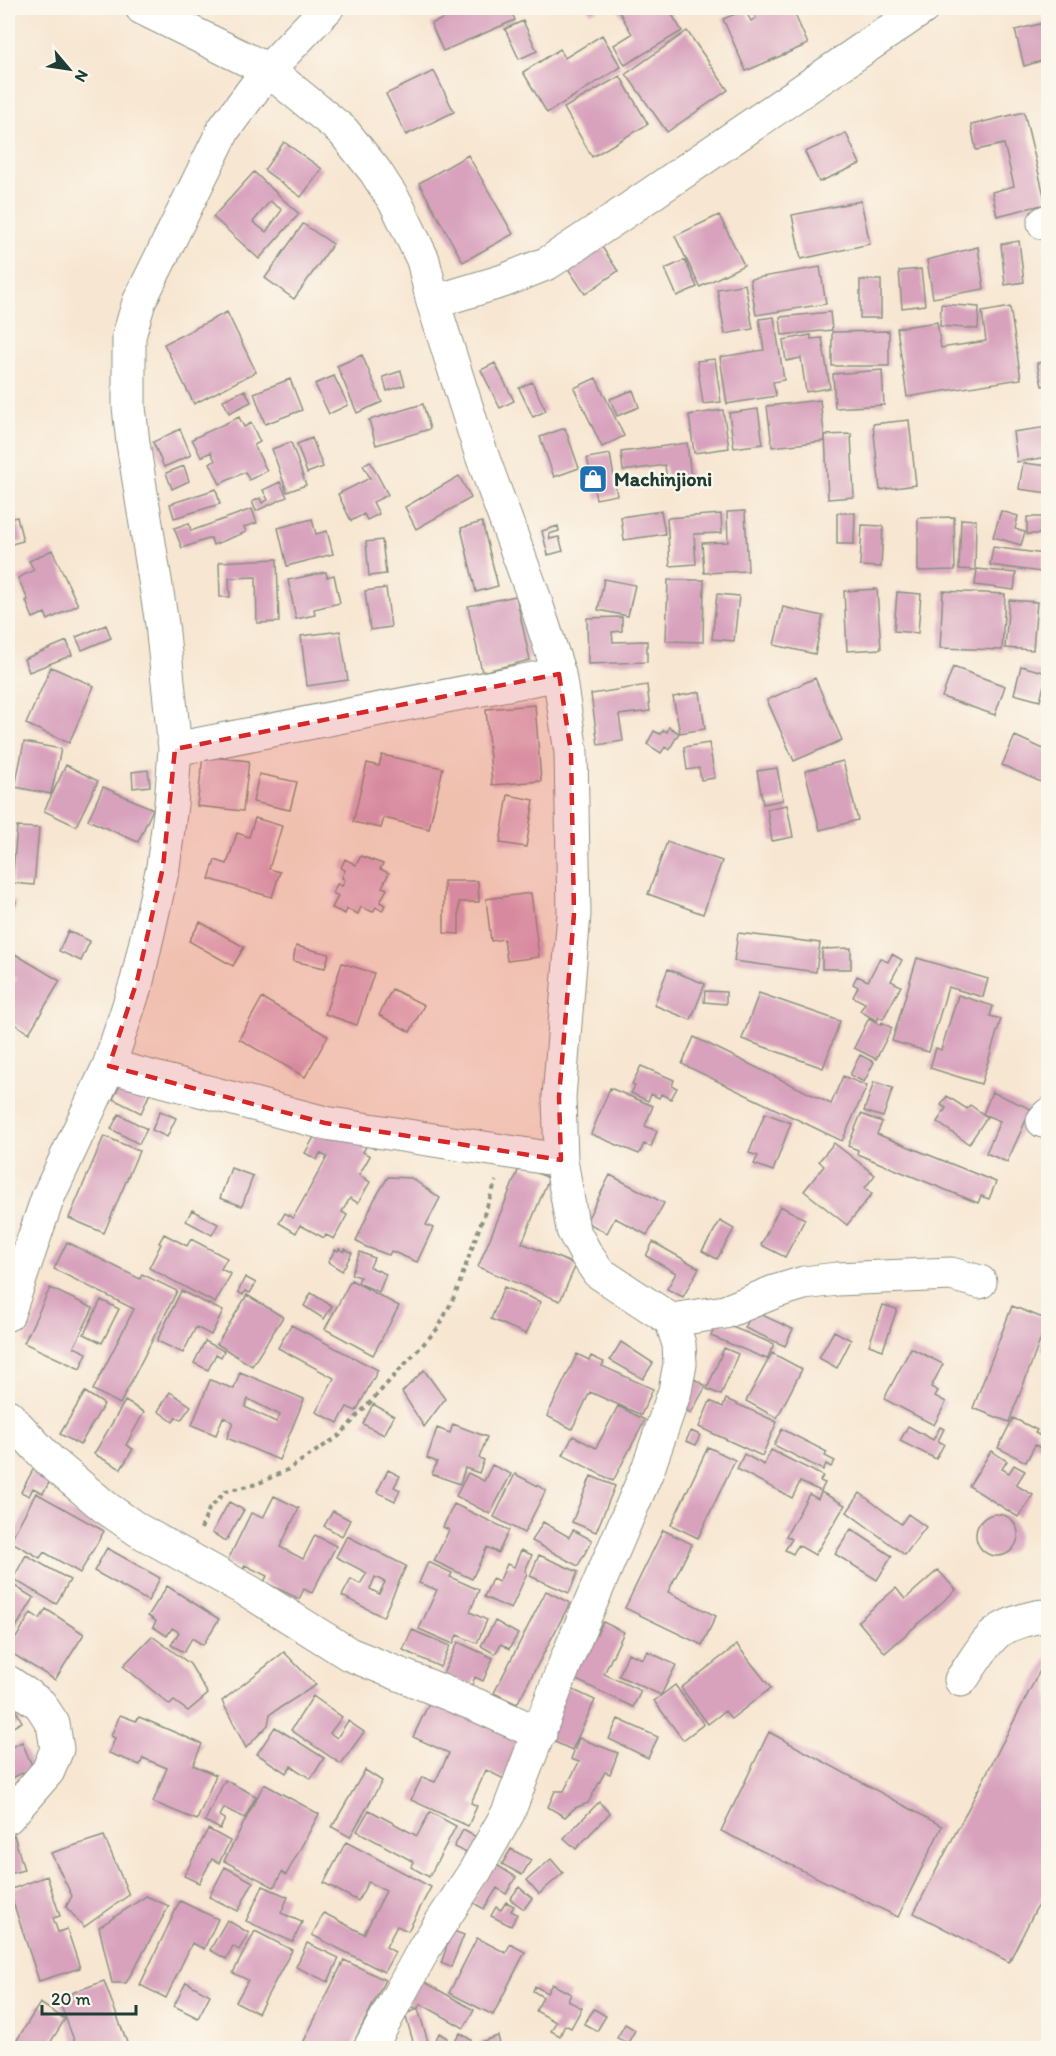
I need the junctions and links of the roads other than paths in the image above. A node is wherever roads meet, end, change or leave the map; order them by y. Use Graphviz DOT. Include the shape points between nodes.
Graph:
graph roads {
  1 [pos="142,8"];
  2 [pos="327,8"];
  3 [pos="922,8"];
  4 [pos="268,70"];
  5 [pos="433,302"];
  6 [pos="559,674"];
  7 [pos="175,748"];
  8 [pos="109,1066"];
  9 [pos="561,1160"];
  10 [pos="980,1282"];
  11 [pos="8,1314"];
  12 [pos="671,1320"];
  13 [pos="8,1416"];
  14 [pos="1048,1616"];
  15 [pos="961,1680"];
  16 [pos="8,1682"];
  17 [pos="540,1734"];
  18 [pos="8,1816"];
  19 [pos="370,2049"];
  1 -- 4 [label="street"];
  2 -- 4 [label="street"];
  3 -- 5 [label="street" via="548,263"];
  4 -- 5 [label="street" via="343,131 375,171 397,205 423,260"];
  4 -- 7 [label="street" via="224,129 139,302 129,336 133,443 162,624"];
  5 -- 6 [label="street"];
  6 -- 7 [label="street"];
  6 -- 9 [label="street" via="571,752 574,914 561,1058"];
  7 -- 8 [label="street" via="163,867 137,981"];
  8 -- 9 [label="street" via="325,1123"];
  8 -- 11 [label="street" via="48,1197"];
  9 -- 12 [label="street" via="573,1230 598,1272"];
  10 -- 12 [label="street" via="951,1274 804,1283 725,1312"];
  12 -- 17 [label="street" via="680,1354 675,1391 648,1469 568,1656"];
  13 -- 17 [label="street" via="50,1461 138,1530 250,1592 349,1654"];
  14 -- 15 [label="street" via="999,1631"];
  16 -- 18 [label="street" via="40,1704 53,1724 57,1749 48,1771"];
  17 -- 19 [label="street" via="508,1813 425,1947"];
}
